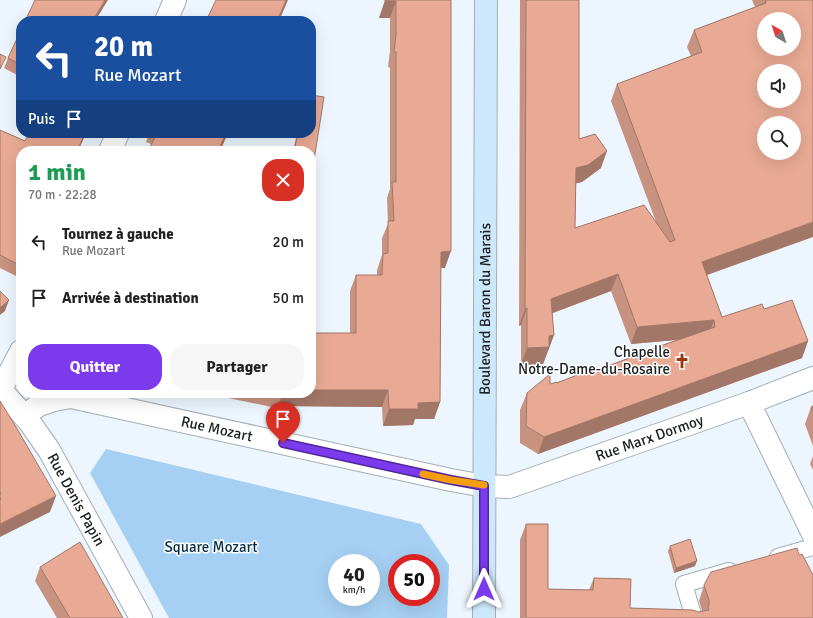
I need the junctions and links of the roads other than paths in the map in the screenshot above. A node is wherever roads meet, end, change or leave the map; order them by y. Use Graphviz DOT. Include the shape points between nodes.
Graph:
graph roads {
  1 [pos="175,0"];
  2 [pos="486,0"];
  3 [pos="168,16"];
  4 [pos="16,360"];
  5 [pos="813,378"];
  6 [pos="0,389"];
  7 [pos="60,398"];
  8 [pos="83,398"];
  9 [pos="749,403"];
  10 [pos="24,416"];
  11 [pos="484,486"];
  12 [pos="813,534"];
  13 [pos="813,547"];
  14 [pos="768,560"];
  15 [pos="745,566"];
  16 [pos="141,618"];
  17 [pos="484,618"];
  18 [pos="694,618"];
  1 -- 3 [label="street"];
  2 -- 11 [label="main road, Boulevard Baron du Marais"];
  4 -- 6 [label="street"];
  5 -- 9 [label="street, Rue Marx Dormoy"];
  6 -- 10 [label="street, Rue Denis Papin"];
  7 -- 10 [label="street, Rue Mozart" via="39,405"];
  8 -- 11 [label="street, Rue Mozart"];
  9 -- 11 [label="street, Rue Marx Dormoy" via="509,487"];
  9 -- 12 [label="street"];
  10 -- 16 [label="street, Rue Denis Papin" via="49,450"];
  11 -- 17 [label="main road, Boulevard Baron du Marais"];
  13 -- 14 [label="lane"];
  15 -- 18 [label="lane" via="684,584"];
}
